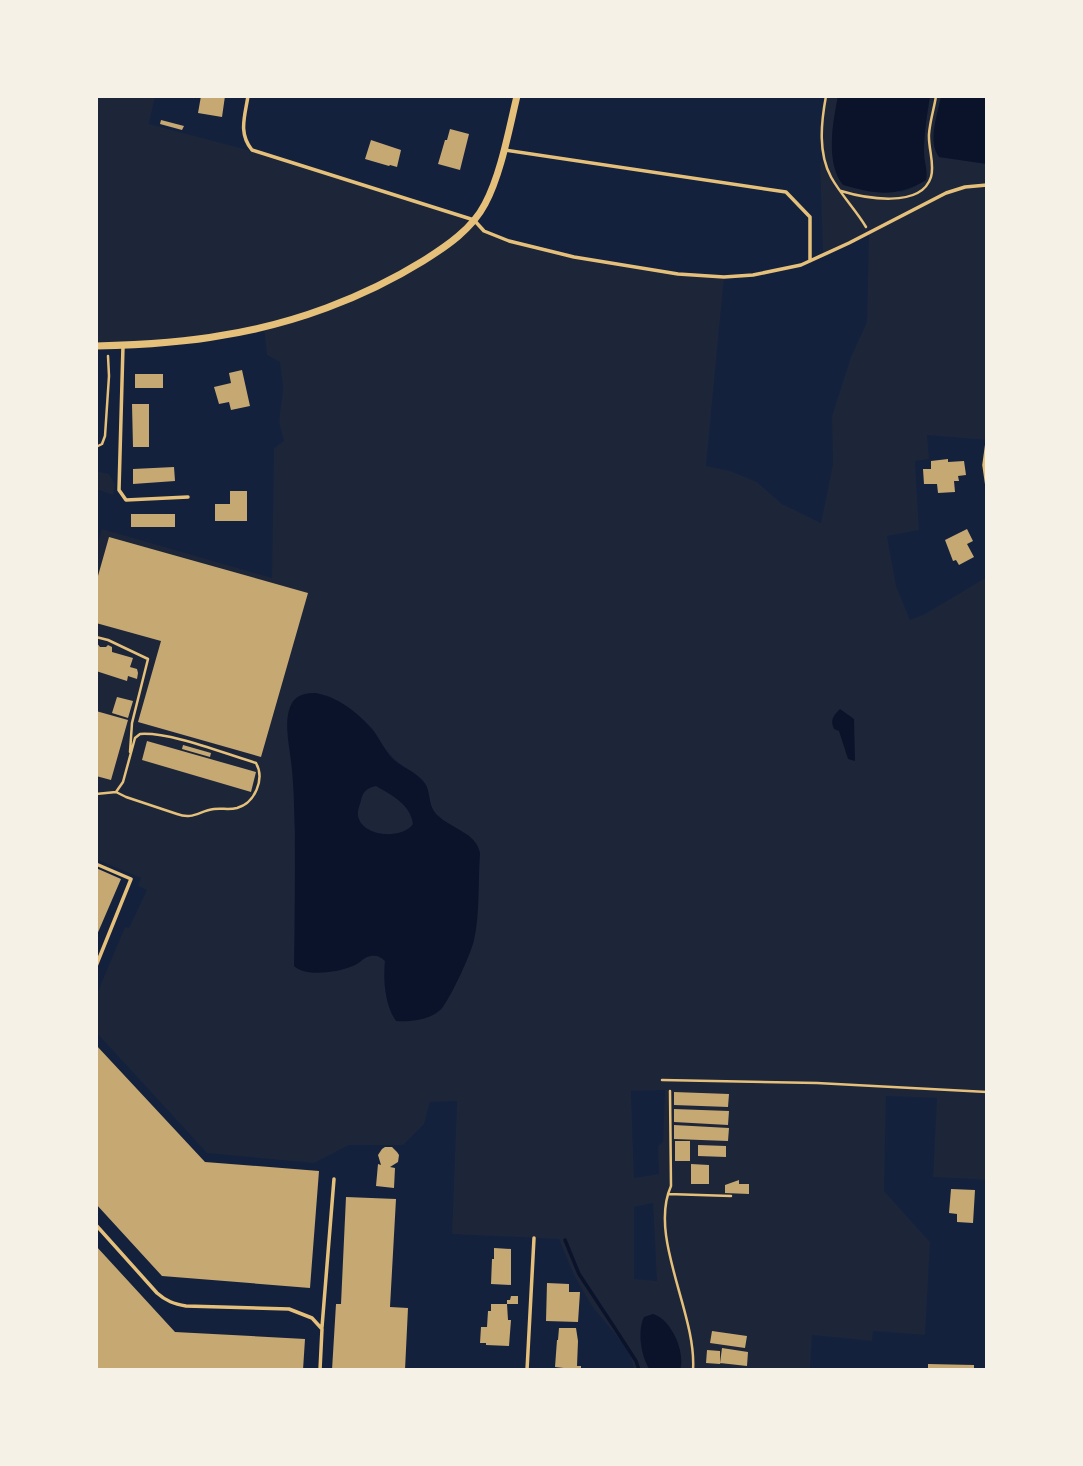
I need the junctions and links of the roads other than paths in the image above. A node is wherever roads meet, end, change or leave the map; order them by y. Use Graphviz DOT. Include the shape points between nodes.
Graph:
graph roads {
  1 [pos="248,96"];
  2 [pos="517,96"];
  3 [pos="503,150"];
  4 [pos="987,185"];
  5 [pos="474,220"];
  6 [pos="810,261"];
  7 [pos="123,345"];
  8 [pos="96,346"];
  9 [pos="987,443"];
  10 [pos="987,486"];
  11 [pos="188,497"];
  12 [pos="96,864"];
  13 [pos="96,966"];
  14 [pos="334,1179"];
  15 [pos="96,1224"];
  16 [pos="534,1238"];
  17 [pos="322,1329"];
  18 [pos="320,1370"];
  19 [pos="527,1370"];
  1 -- 5 [label="lane" via="243,134 252,150"];
  2 -- 3 [label="street"];
  3 -- 5 [label="street" via="485,204"];
  3 -- 6 [label="lane" via="786,192 810,217"];
  4 -- 6 [label="lane" via="946,192"];
  5 -- 6 [label="lane" via="484,231 509,242 678,274 752,275"];
  5 -- 7 [label="street" via="447,245 403,274 340,303 225,335"];
  7 -- 8 [label="street"];
  7 -- 11 [label="lane" via="119,490 126,500"];
  9 -- 10 [label="lane"];
  12 -- 13 [label="lane" via="131,879"];
  14 -- 17 [label="lane"];
  15 -- 17 [label="lane" via="165,1300 186,1306 289,1309 312,1318"];
  16 -- 19 [label="lane"];
  17 -- 18 [label="lane"];
}
